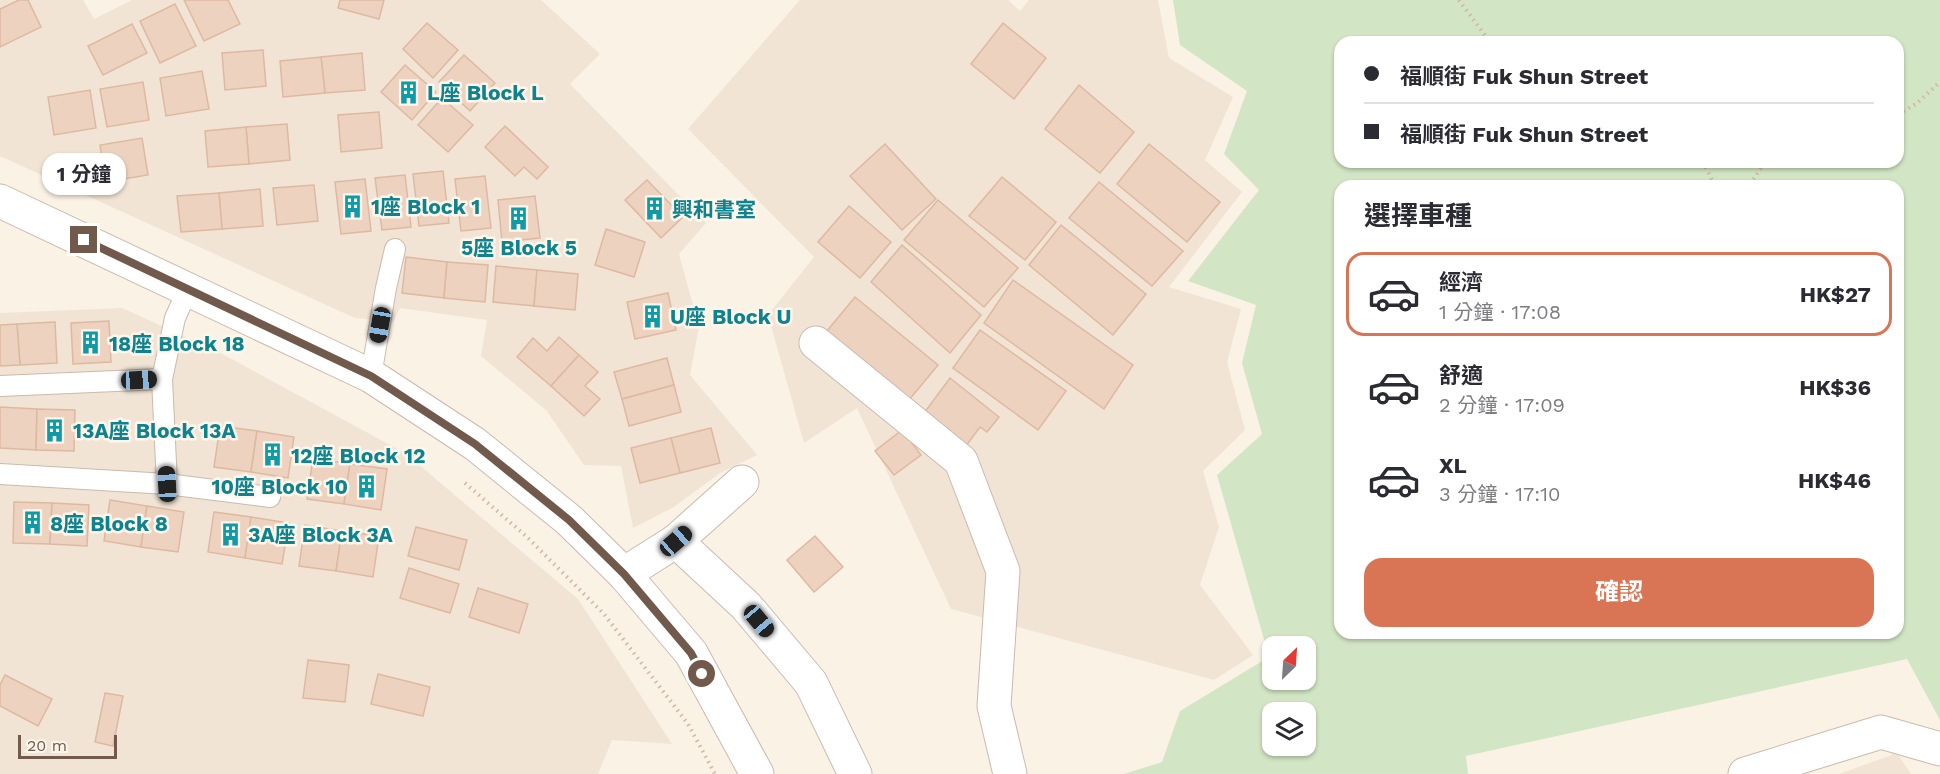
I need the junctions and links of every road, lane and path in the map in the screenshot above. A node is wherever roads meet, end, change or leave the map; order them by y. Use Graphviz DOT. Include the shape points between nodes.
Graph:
graph roads {
  1 [pos="1459,0"];
  2 [pos="1486,36"];
  3 [pos="1940,82"];
  4 [pos="1904,111"];
  5 [pos="0,201"];
  6 [pos="395,249"];
  7 [pos="188,290"];
  8 [pos="816,343"];
  9 [pos="371,376"];
  10 [pos="162,379"];
  11 [pos="0,386"];
  12 [pos="0,474"];
  13 [pos="460,478"];
  14 [pos="742,482"];
  15 [pos="167,484"];
  16 [pos="270,497"];
  17 [pos="676,541"];
  18 [pos="624,574"];
  19 [pos="1940,749"];
  20 [pos="715,774"];
  21 [pos="757,774"];
  22 [pos="855,774"];
  23 [pos="1010,774"];
  24 [pos="1745,774"];
  1 -- 2 [label="path"];
  3 -- 4 [label="path"];
  5 -- 7 [label="street"];
  6 -- 9 [label="lane"];
  7 -- 9 [label="street"];
  7 -- 10 [label="lane" via="175,318"];
  8 -- 23 [label="street" via="961,460 1003,570 994,706"];
  9 -- 18 [label="street" via="475,444 569,520"];
  10 -- 11 [label="lane"];
  10 -- 15 [label="lane"];
  12 -- 15 [label="lane"];
  13 -- 20 [label="path" via="527,537 604,614 688,724"];
  14 -- 17 [label="street"];
  15 -- 16 [label="lane"];
  17 -- 18 [label="street"];
  17 -- 22 [label="street" via="746,606 811,683"];
  18 -- 21 [label="street" via="691,653"];
  19 -- 24 [label="street" via="1881,732"];
}
